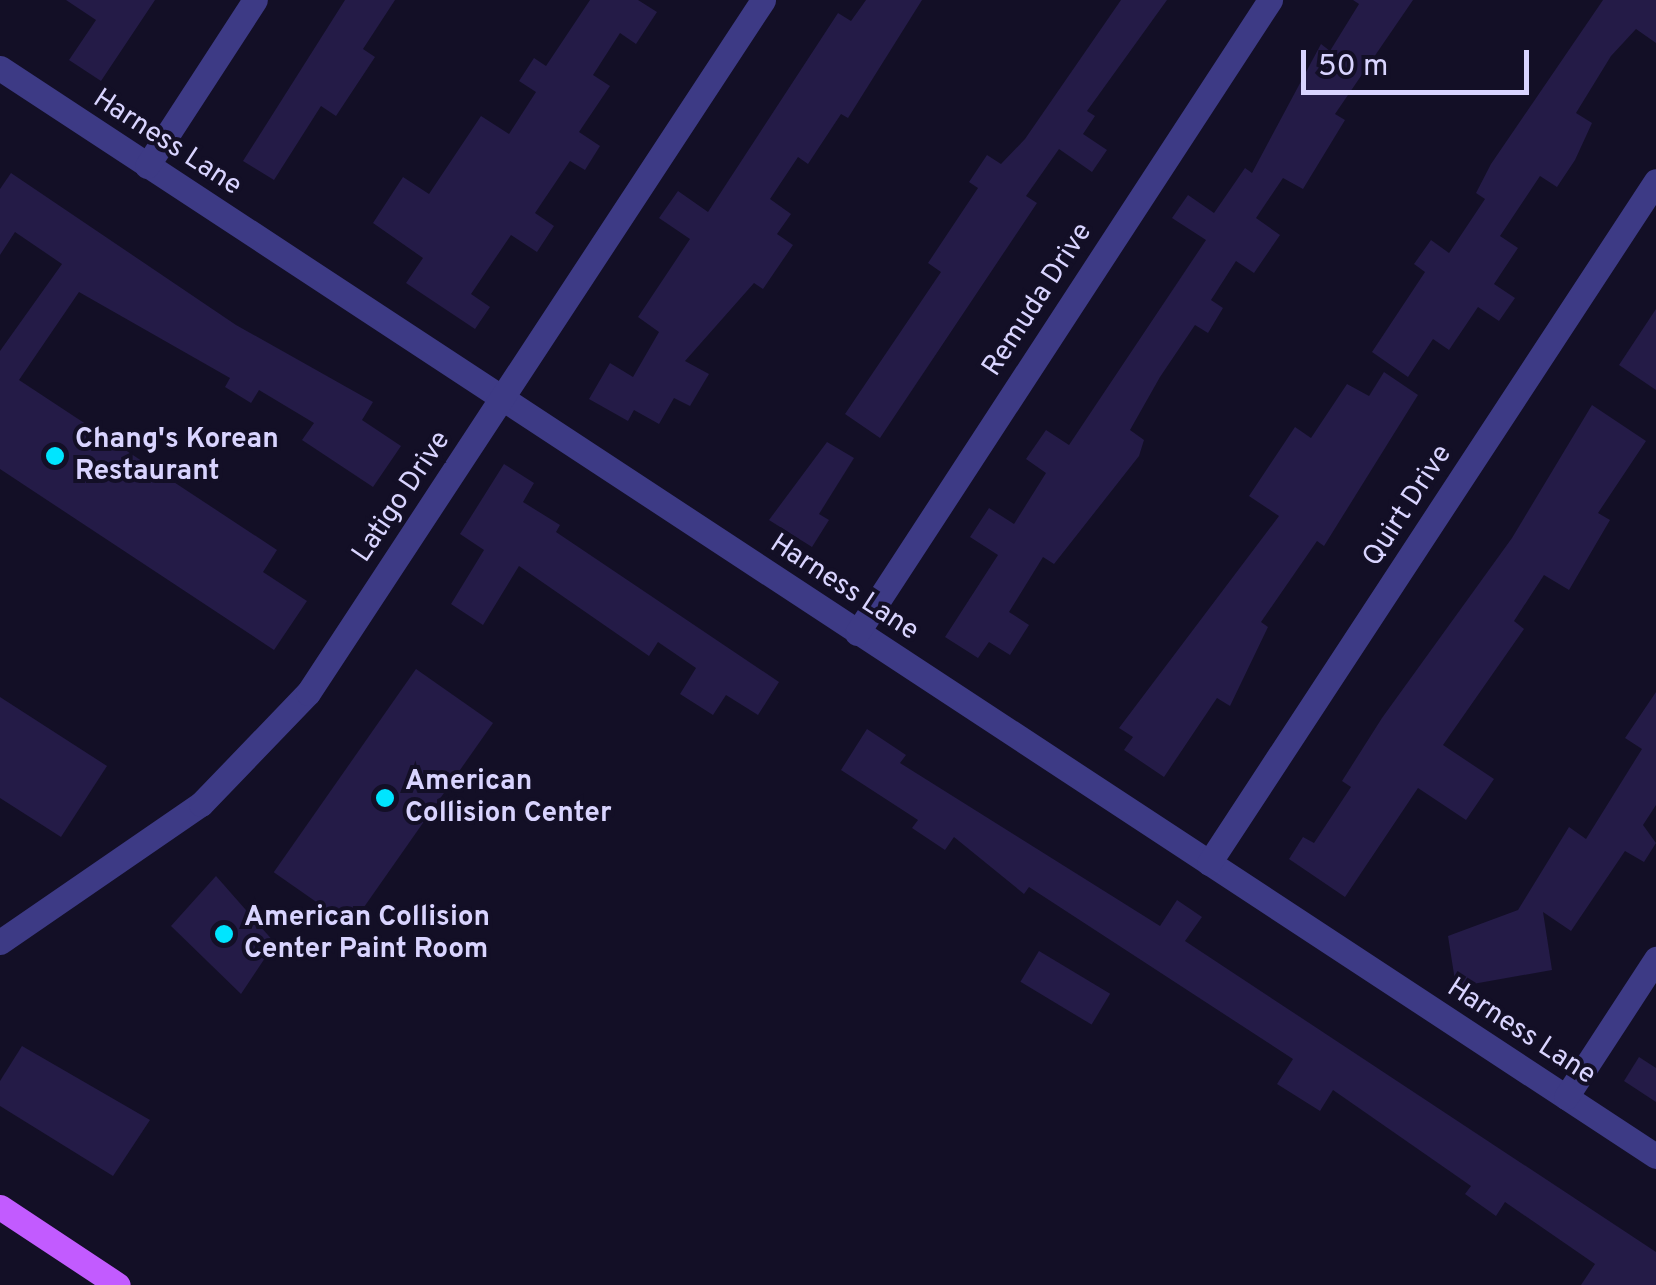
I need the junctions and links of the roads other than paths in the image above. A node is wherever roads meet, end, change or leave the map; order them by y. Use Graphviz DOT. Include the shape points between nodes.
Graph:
graph roads {
  1 [pos="255,0"];
  2 [pos="763,0"];
  3 [pos="1270,0"];
  4 [pos="0,68"];
  5 [pos="147,166"];
  6 [pos="1656,182"];
  7 [pos="503,398"];
  8 [pos="857,633"];
  9 [pos="1209,863"];
  10 [pos="0,942"];
  11 [pos="1656,959"];
  12 [pos="1566,1096"];
  13 [pos="1656,1156"];
  14 [pos="0,1207"];
  15 [pos="118,1285"];
  1 -- 5 [label="street"];
  2 -- 7 [label="street, Latigo Drive"];
  3 -- 8 [label="street, Remuda Drive"];
  4 -- 5 [label="street, Harness Lane"];
  5 -- 7 [label="street, Harness Lane"];
  6 -- 9 [label="street, Quirt Drive"];
  7 -- 8 [label="street, Harness Lane"];
  7 -- 10 [label="street, Latigo Drive" via="261,750 201,804"];
  8 -- 9 [label="street, Harness Lane"];
  9 -- 12 [label="street, Harness Lane"];
  11 -- 12 [label="street"];
  12 -- 13 [label="street, Harness Lane"];
  14 -- 15 [label="main road"];
}
